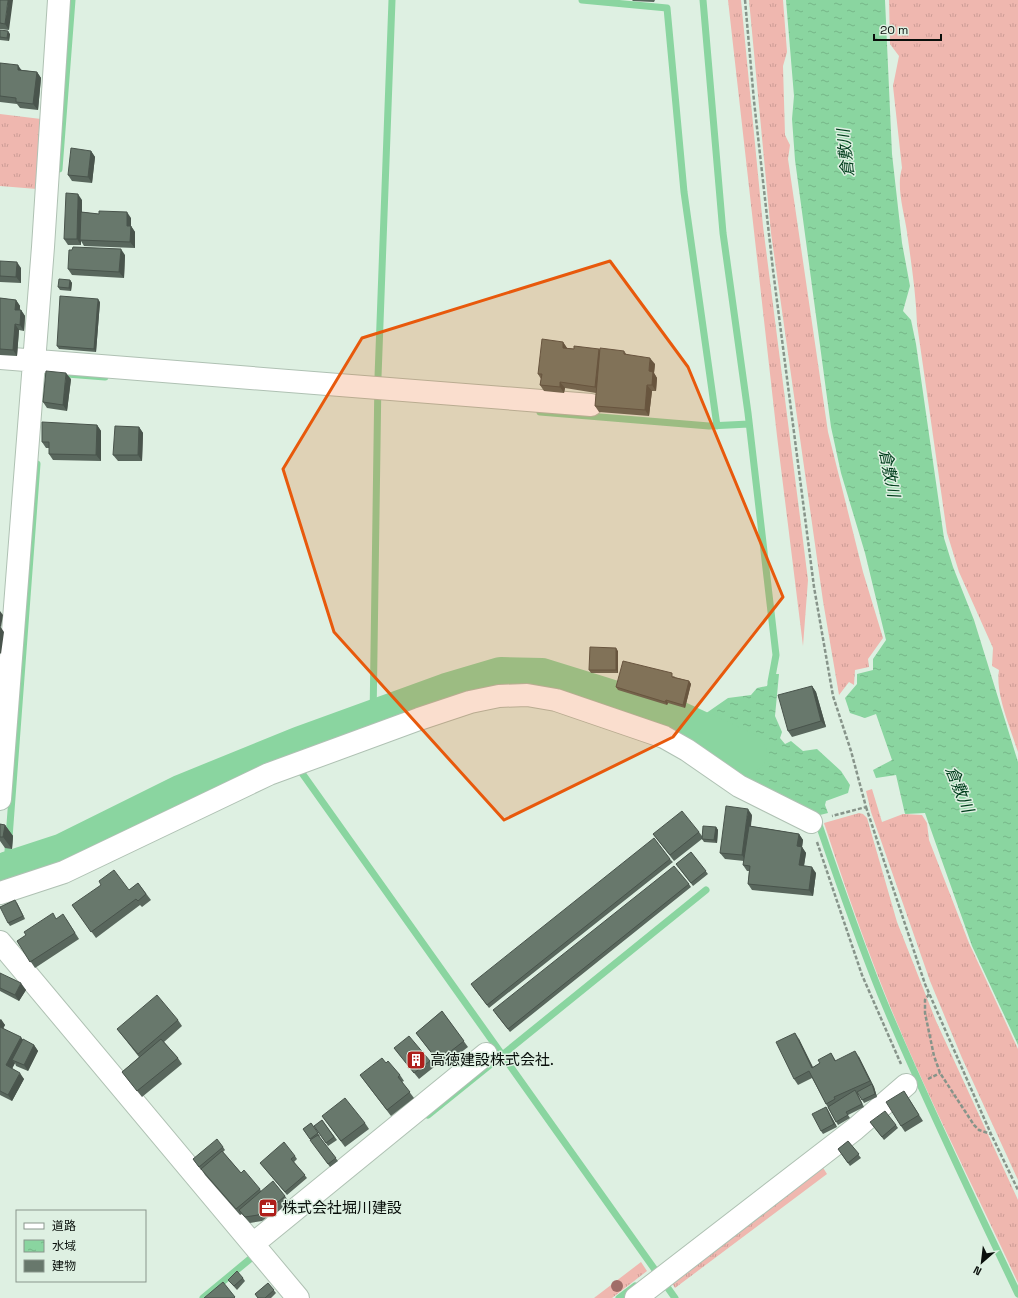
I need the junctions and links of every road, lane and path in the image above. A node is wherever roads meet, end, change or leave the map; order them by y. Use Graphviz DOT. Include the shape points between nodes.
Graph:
graph roads {
  1 [pos="59,0"];
  2 [pos="746,0"];
  3 [pos="0,358"];
  4 [pos="35,361"];
  5 [pos="591,405"];
  6 [pos="0,799"];
  7 [pos="866,807"];
  8 [pos="818,820"];
  9 [pos="0,893"];
  10 [pos="0,942"];
  11 [pos="930,994"];
  12 [pos="486,1054"];
  13 [pos="940,1073"];
  14 [pos="914,1083"];
  15 [pos="991,1134"];
  16 [pos="1018,1190"];
  17 [pos="253,1244"];
  18 [pos="298,1298"];
  19 [pos="636,1298"];
  1 -- 4 [label="street"];
  2 -- 7 [label="path" via="754,101 773,270 814,587 833,696"];
  3 -- 4 [label="street"];
  4 -- 5 [label="street"];
  4 -- 6 [label="street"];
  7 -- 8 [label="path"];
  7 -- 11 [label="path"];
  8 -- 9 [label="street" via="739,786 664,737 556,700 527,695 499,696 470,702 295,764 229,792 64,872"];
  8 -- 14 [label="path" via="862,975 905,1073"];
  10 -- 17 [label="street"];
  11 -- 13 [label="path" via="925,1000 926,1013"];
  11 -- 15 [label="path"];
  12 -- 17 [label="street"];
  13 -- 14 [label="path"];
  13 -- 15 [label="path" via="974,1125 979,1130"];
  14 -- 19 [label="street"];
  15 -- 16 [label="path"];
  17 -- 18 [label="street"];
}
